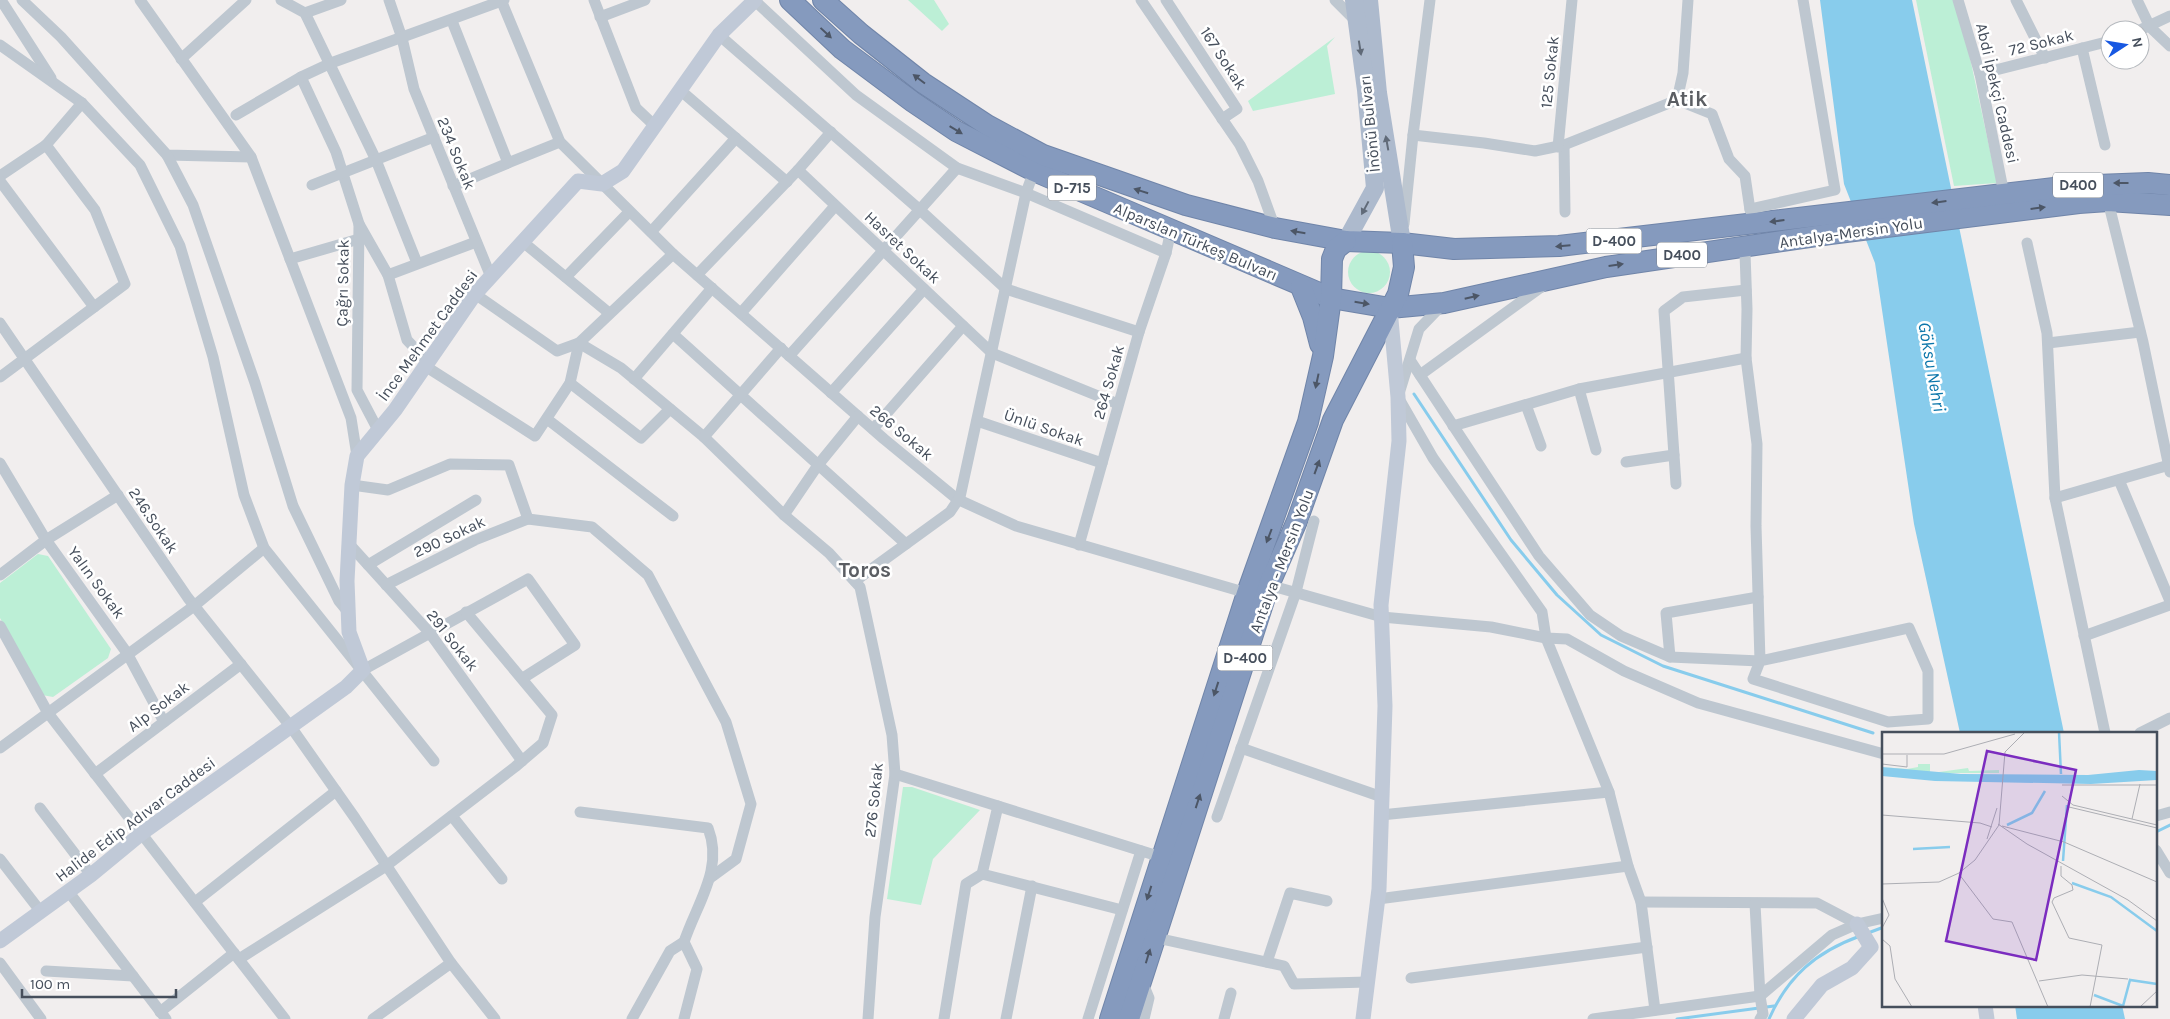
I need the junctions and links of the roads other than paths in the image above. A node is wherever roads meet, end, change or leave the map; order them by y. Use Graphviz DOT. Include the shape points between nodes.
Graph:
graph roads {
  1 [pos="0,0"];
  2 [pos="22,0"];
  3 [pos="140,0"];
  4 [pos="246,0"];
  5 [pos="281,0"];
  6 [pos="389,0"];
  7 [pos="502,0"];
  8 [pos="594,0"];
  9 [pos="645,0"];
  10 [pos="755,0"];
  11 [pos="790,0"];
  12 [pos="823,0"];
  13 [pos="1141,0"];
  14 [pos="1166,0"];
  15 [pos="1335,0"];
  16 [pos="1354,0"];
  17 [pos="1369,0"];
  18 [pos="1430,0"];
  19 [pos="1572,0"];
  20 [pos="1688,0"];
  21 [pos="1803,0"];
  22 [pos="1958,0"];
  23 [pos="2016,0"];
  24 [pos="2137,0"];
  25 [pos="334,1"];
  26 [pos="306,13"];
  27 [pos="2170,16"];
  28 [pos="600,17"];
  29 [pos="2143,20"];
  30 [pos="452,21"];
  31 [pos="1356,21"];
  32 [pos="2150,26"];
  33 [pos="2150,32"];
  34 [pos="719,35"];
  35 [pos="402,38"];
  36 [pos="2100,44"];
  37 [pos="0,45"];
  38 [pos="2170,46"];
  39 [pos="2082,48"];
  40 [pos="2045,58"];
  41 [pos="181,59"];
  42 [pos="331,63"];
  43 [pos="1980,74"];
  44 [pos="300,77"];
  45 [pos="55,84"];
  46 [pos="680,90"];
  47 [pos="1677,100"];
  48 [pos="82,104"];
  49 [pos="236,115"];
  50 [pos="1222,119"];
  51 [pos="655,126"];
  52 [pos="831,132"];
  53 [pos="1412,135"];
  54 [pos="434,138"];
  55 [pos="736,138"];
  56 [pos="560,142"];
  57 [pos="46,145"];
  58 [pos="2105,145"];
  59 [pos="1561,146"];
  60 [pos="167,155"];
  61 [pos="251,157"];
  62 [pos="376,160"];
  63 [pos="508,163"];
  64 [pos="957,168"];
  65 [pos="798,170"];
  66 [pos="1034,171"];
  67 [pos="343,173"];
  68 [pos="0,176"];
  69 [pos="0,180"];
  70 [pos="786,182"];
  71 [pos="600,184"];
  72 [pos="312,185"];
  73 [pos="2170,185"];
  74 [pos="453,186"];
  75 [pos="1026,194"];
  76 [pos="1994,201"];
  77 [pos="2108,201"];
  78 [pos="2170,205"];
  79 [pos="835,206"];
  80 [pos="920,210"];
  81 [pos="629,212"];
  82 [pos="1565,212"];
  83 [pos="1825,215"];
  84 [pos="360,224"];
  85 [pos="1275,228"];
  86 [pos="1171,230"];
  87 [pos="650,232"];
  88 [pos="359,239"];
  89 [pos="1346,241"];
  90 [pos="476,242"];
  91 [pos="523,242"];
  92 [pos="1402,243"];
  93 [pos="2028,243"];
  94 [pos="884,252"];
  95 [pos="1745,252"];
  96 [pos="1166,253"];
  97 [pos="674,254"];
  98 [pos="290,259"];
  99 [pos="417,263"];
  100 [pos="697,275"];
  101 [pos="388,276"];
  102 [pos="491,277"];
  103 [pos="566,277"];
  104 [pos="1554,278"];
  105 [pos="1302,287"];
  106 [pos="712,288"];
  107 [pos="924,289"];
  108 [pos="1006,289"];
  109 [pos="1746,290"];
  110 [pos="475,294"];
  111 [pos="1331,298"];
  112 [pos="1444,303"];
  113 [pos="94,307"];
  114 [pos="1390,308"];
  115 [pos="609,313"];
  116 [pos="741,313"];
  117 [pos="0,323"];
  118 [pos="963,326"];
  119 [pos="1139,332"];
  120 [pos="2140,332"];
  121 [pos="673,334"];
  122 [pos="579,343"];
  123 [pos="2048,343"];
  124 [pos="785,352"];
  125 [pos="992,353"];
  126 [pos="1323,356"];
  127 [pos="1746,358"];
  128 [pos="25,359"];
  129 [pos="1410,360"];
  130 [pos="426,364"];
  131 [pos="1668,371"];
  132 [pos="1420,375"];
  133 [pos="0,377"];
  134 [pos="634,379"];
  135 [pos="570,383"];
  136 [pos="1579,389"];
  137 [pos="831,393"];
  138 [pos="739,394"];
  139 [pos="1398,397"];
  140 [pos="1118,404"];
  141 [pos="1526,405"];
  142 [pos="670,408"];
  143 [pos="858,416"];
  144 [pos="546,419"];
  145 [pos="977,421"];
  146 [pos="1454,426"];
  147 [pos="873,429"];
  148 [pos="378,430"];
  149 [pos="704,436"];
  150 [pos="1541,446"];
  151 [pos="1596,450"];
  152 [pos="1674,455"];
  153 [pos="357,456"];
  154 [pos="1626,462"];
  155 [pos="0,463"];
  156 [pos="1102,463"];
  157 [pos="818,465"];
  158 [pos="2169,469"];
  159 [pos="5,480"];
  160 [pos="2119,480"];
  161 [pos="1676,484"];
  162 [pos="352,485"];
  163 [pos="118,495"];
  164 [pos="2055,498"];
  165 [pos="476,500"];
  166 [pos="958,500"];
  167 [pos="784,515"];
  168 [pos="673,516"];
  169 [pos="528,519"];
  170 [pos="1314,521"];
  171 [pos="46,540"];
  172 [pos="906,544"];
  173 [pos="350,545"];
  174 [pos="1079,545"];
  175 [pos="264,548"];
  176 [pos="368,565"];
  177 [pos="0,575"];
  178 [pos="858,584"];
  179 [pos="386,585"];
  180 [pos="1269,585"];
  181 [pos="1296,592"];
  182 [pos="1247,593"];
  183 [pos="1758,597"];
  184 [pos="2170,601"];
  185 [pos="2170,605"];
  186 [pos="194,606"];
  187 [pos="348,612"];
  188 [pos="466,612"];
  189 [pos="1382,617"];
  190 [pos="0,626"];
  191 [pos="429,632"];
  192 [pos="2084,636"];
  193 [pos="1546,638"];
  194 [pos="127,653"];
  195 [pos="1670,657"];
  196 [pos="1760,661"];
  197 [pos="241,664"];
  198 [pos="363,670"];
  199 [pos="523,678"];
  200 [pos="48,713"];
  201 [pos="2170,718"];
  202 [pos="164,722"];
  203 [pos="291,727"];
  204 [pos="2105,732"];
  205 [pos="2142,732"];
  206 [pos="0,748"];
  207 [pos="1241,748"];
  208 [pos="1882,753"];
  209 [pos="434,761"];
  210 [pos="522,762"];
  211 [pos="95,774"];
  212 [pos="895,774"];
  213 [pos="336,791"];
  214 [pos="1609,792"];
  215 [pos="1382,796"];
  216 [pos="998,806"];
  217 [pos="40,808"];
  218 [pos="580,812"];
  219 [pos="1381,815"];
  220 [pos="452,816"];
  221 [pos="1217,816"];
  222 [pos="142,833"];
  223 [pos="1141,851"];
  224 [pos="2158,855"];
  225 [pos="1161,857"];
  226 [pos="0,859"];
  227 [pos="386,866"];
  228 [pos="1628,866"];
  229 [pos="2170,873"];
  230 [pos="982,874"];
  231 [pos="91,875"];
  232 [pos="710,878"];
  233 [pos="502,879"];
  234 [pos="1032,886"];
  235 [pos="68,891"];
  236 [pos="1378,899"];
  237 [pos="1327,901"];
  238 [pos="195,902"];
  239 [pos="1641,902"];
  240 [pos="1755,904"];
  241 [pos="1122,910"];
  242 [pos="41,912"];
  243 [pos="1882,918"];
  244 [pos="1858,924"];
  245 [pos="1166,940"];
  246 [pos="0,941"];
  247 [pos="684,942"];
  248 [pos="1647,947"];
  249 [pos="237,956"];
  250 [pos="1267,962"];
  251 [pos="0,963"];
  252 [pos="451,963"];
  253 [pos="46,971"];
  254 [pos="133,976"];
  255 [pos="1411,978"];
  256 [pos="1141,979"];
  257 [pos="1367,982"];
  258 [pos="1230,993"];
  259 [pos="1760,996"];
  260 [pos="1986,1006"];
  261 [pos="1656,1010"];
  262 [pos="163,1015"];
  263 [pos="380,1017"];
  264 [pos="1762,1017"];
  265 [pos="41,1019"];
  266 [pos="285,1019"];
  267 [pos="495,1019"];
  268 [pos="632,1019"];
  269 [pos="684,1019"];
  270 [pos="868,1019"];
  271 [pos="944,1019"];
  272 [pos="1006,1019"];
  273 [pos="1088,1019"];
  274 [pos="1110,1019"];
  275 [pos="1129,1019"];
  276 [pos="1144,1019"];
  277 [pos="1224,1019"];
  278 [pos="1362,1019"];
  279 [pos="1593,1019"];
  280 [pos="1794,1019"];
  281 [pos="1987,1019"];
  1 -- 45 [label="street"];
  2 -- 60 [label="street" via="61,37"];
  3 -- 41 [label="street"];
  4 -- 41 [label="street"];
  5 -- 26 [label="street"];
  6 -- 35 [label="street, 234 Sokak"];
  7 -- 30 [label="street"];
  7 -- 56 [label="street"];
  8 -- 28 [label="street"];
  9 -- 28 [label="street"];
  10 -- 34 [label="street"];
  10 -- 64 [label="street" via="856,95"];
  11 -- 66 [label="highway, Alparslan Türkeş Bulvarı / D-715, one-way" via="842,49 912,102 956,131"];
  85 -- 12 [label="highway, Alparslan Türkeş Bulvarı / D-715, one-way" via="1186,205 1043,154 987,125 924,83"];
  13 -- 50 [label="street"];
  14 -- 50 [label="street, 167 Sokak" via="1237,109"];
  15 -- 31 [label="street"];
  16 -- 31 [label="main road, İnönü Bulvarı"];
  92 -- 17 [label="main road, İnönü Bulvarı, one-way" via="1378,93"];
  18 -- 53 [label="street"];
  19 -- 59 [label="street, 125 Sokak"];
  20 -- 47 [label="street" via="1683,73"];
  21 -- 47 [label="street" via="1835,190 1750,209 1745,176 1729,159 1712,114"];
  22 -- 43 [label="street, Abdi İpekçi Caddesi"];
  23 -- 40 [label="street"];
  24 -- 29 [label="street"];
  25 -- 26 [label="street"];
  26 -- 42 [label="street"];
  27 -- 32 [label="street"];
  28 -- 51 [label="street" via="636,108"];
  30 -- 35 [label="street"];
  30 -- 63 [label="street"];
  31 -- 89 [label="main road, İnönü Bulvarı, one-way" via="1375,188"];
  33 -- 38 [label="street"];
  34 -- 46 [label="street"];
  34 -- 52 [label="street"];
  35 -- 42 [label="street"];
  35 -- 54 [label="street, 234 Sokak" via="414,89"];
  36 -- 39 [label="street, 72 Sokak"];
  37 -- 45 [label="street"];
  39 -- 40 [label="street, 72 Sokak"];
  39 -- 58 [label="street"];
  40 -- 43 [label="street, 72 Sokak"];
  41 -- 61 [label="street"];
  42 -- 44 [label="street"];
  42 -- 62 [label="street"];
  43 -- 76 [label="street, Abdi İpekçi Caddesi"];
  44 -- 49 [label="street"];
  44 -- 67 [label="street"];
  45 -- 48 [label="street"];
  46 -- 51 [label="street"];
  46 -- 55 [label="street"];
  47 -- 59 [label="street"];
  48 -- 57 [label="street"];
  48 -- 175 [label="street" via="140,165 180,246 213,356 244,495"];
  50 -- 85 [label="street" via="1240,144 1258,181"];
  51 -- 71 [label="street" via="623,171"];
  52 -- 65 [label="street"];
  52 -- 80 [label="street"];
  53 -- 59 [label="street" via="1536,151"];
  53 -- 92 [label="street"];
  54 -- 62 [label="street"];
  54 -- 74 [label="street, 234 Sokak"];
  55 -- 70 [label="street"];
  55 -- 87 [label="street"];
  56 -- 63 [label="street"];
  56 -- 71 [label="street, 266 Sokak"];
  57 -- 68 [label="street"];
  57 -- 113 [label="street" via="94,210 125,284"];
  59 -- 82 [label="street, 125 Sokak"];
  60 -- 61 [label="street"];
  60 -- 187 [label="street" via="193,205 255,383 293,506 339,601"];
  61 -- 98 [label="street"];
  62 -- 67 [label="street"];
  62 -- 99 [label="street"];
  63 -- 74 [label="street"];
  64 -- 75 [label="street"];
  64 -- 80 [label="street"];
  65 -- 70 [label="street"];
  65 -- 79 [label="street, Hasret Sokak"];
  66 -- 75 [label="street"];
  66 -- 86 [label="highway, Alparslan Türkeş Bulvarı / D-715"];
  67 -- 72 [label="street"];
  67 -- 84 [label="street"];
  69 -- 113 [label="street"];
  70 -- 100 [label="street"];
  71 -- 81 [label="street, 266 Sokak"];
  71 -- 91 [label="street, İnce Mehmet Caddesi" via="578,181"];
  73 -- 76 [label="highway, Antalya-Mersin Yolu / D400, one-way" via="2109,183"];
  74 -- 90 [label="street, 234 Sokak"];
  75 -- 96 [label="street"];
  75 -- 108 [label="street"];
  76 -- 77 [label="highway, Antalya-Mersin Yolu / D400, one-way"];
  76 -- 83 [label="highway, Antalya-Mersin Yolu / D400, one-way"];
  104 -- 76 [label="highway, Antalya-Mersin Yolu / D400, one-way" via="1606,267 1830,234"];
  77 -- 78 [label="highway, Antalya-Mersin Yolu / D400"];
  77 -- 120 [label="street"];
  79 -- 94 [label="street, Hasret Sokak"];
  79 -- 116 [label="street"];
  80 -- 94 [label="street"];
  80 -- 108 [label="street"];
  81 -- 87 [label="street, 266 Sokak"];
  81 -- 103 [label="street"];
  83 -- 92 [label="highway, D-400, one-way" via="1559,246 1454,249"];
  84 -- 88 [label="street, Çağrı Sokak"];
  84 -- 101 [label="street, Çağrı Sokak"];
  89 -- 85 [label="highway, Alparslan Türkeş Bulvarı / D-715, one-way"];
  86 -- 96 [label="street, 264 Sokak"];
  86 -- 105 [label="highway, Alparslan Türkeş Bulvarı / D-715"];
  87 -- 97 [label="street, 266 Sokak"];
  88 -- 98 [label="street"];
  88 -- 148 [label="street, Çağrı Sokak" via="357,390"];
  89 -- 92 [label="highway, D-400"];
  89 -- 111 [label="highway" via="1336,249 1332,259"];
  90 -- 99 [label="street"];
  90 -- 102 [label="street, 234 Sokak"];
  91 -- 102 [label="street, İnce Mehmet Caddesi"];
  91 -- 103 [label="street"];
  92 -- 114 [label="highway" via="1404,267 1398,294"];
  93 -- 123 [label="street"];
  94 -- 107 [label="street, Hasret Sokak"];
  94 -- 124 [label="street"];
  95 -- 109 [label="street"];
  96 -- 119 [label="street, 264 Sokak"];
  97 -- 100 [label="street, 266 Sokak"];
  97 -- 115 [label="street"];
  98 -- 153 [label="street" via="351,418"];
  99 -- 101 [label="street"];
  100 -- 106 [label="street, 266 Sokak"];
  101 -- 130 [label="street, Çağrı Sokak" via="407,340"];
  102 -- 110 [label="street, İnce Mehmet Caddesi"];
  103 -- 115 [label="street"];
  112 -- 104 [label="highway, Antalya-Mersin Yolu / D400, one-way"];
  104 -- 132 [label="street"];
  105 -- 111 [label="highway, Alparslan Türkeş Bulvarı / D-715"];
  105 -- 126 [label="highway"];
  106 -- 116 [label="street, 266 Sokak"];
  106 -- 121 [label="street"];
  107 -- 118 [label="street, Hasret Sokak"];
  107 -- 137 [label="street"];
  108 -- 119 [label="street"];
  108 -- 125 [label="street"];
  109 -- 127 [label="street"];
  109 -- 131 [label="street" via="1682,297 1664,311"];
  110 -- 122 [label="street" via="557,351"];
  110 -- 130 [label="street, İnce Mehmet Caddesi"];
  111 -- 114 [label="highway, Alparslan Türkeş Bulvarı / D-715, one-way"];
  111 -- 126 [label="highway, Antalya - Mersin Yolu / D-400"];
  112 -- 114 [label="highway"];
  112 -- 129 [label="street" via="1419,329"];
  113 -- 128 [label="street"];
  114 -- 139 [label="street"];
  180 -- 114 [label="highway, Antalya - Mersin Yolu / D-400, one-way" via="1297,521 1333,420"];
  115 -- 122 [label="street"];
  116 -- 124 [label="street, 266 Sokak"];
  117 -- 128 [label="street, 246.Sokak"];
  118 -- 125 [label="street, Hasret Sokak"];
  118 -- 147 [label="street"];
  119 -- 140 [label="street, 264 Sokak"];
  120 -- 123 [label="street"];
  120 -- 158 [label="street"];
  121 -- 134 [label="street"];
  121 -- 138 [label="street"];
  122 -- 134 [label="street"];
  122 -- 135 [label="street"];
  123 -- 164 [label="street"];
  124 -- 137 [label="street, 266 Sokak"];
  124 -- 138 [label="street"];
  125 -- 140 [label="street, Hasret Sokak"];
  125 -- 145 [label="street"];
  126 -- 182 [label="highway, Antalya - Mersin Yolu / D-400, one-way" via="1308,422"];
  127 -- 131 [label="street"];
  127 -- 183 [label="street" via="1757,444"];
  128 -- 133 [label="street"];
  128 -- 163 [label="street, 246.Sokak"];
  129 -- 132 [label="street"];
  129 -- 139 [label="street"];
  130 -- 144 [label="street, Çağrı Sokak" via="535,436"];
  130 -- 148 [label="street, İnce Mehmet Caddesi"];
  131 -- 136 [label="street"];
  131 -- 152 [label="street"];
  132 -- 146 [label="street"];
  134 -- 142 [label="street"];
  135 -- 142 [label="street" via="641,438"];
  135 -- 144 [label="street"];
  136 -- 141 [label="street"];
  136 -- 151 [label="street"];
  137 -- 143 [label="street, 266 Sokak"];
  138 -- 149 [label="street"];
  138 -- 157 [label="street"];
  139 -- 189 [label="street" via="1399,441"];
  139 -- 193 [label="street" via="1433,458 1542,612"];
  140 -- 156 [label="street, 264 Sokak"];
  141 -- 146 [label="street"];
  141 -- 150 [label="street"];
  142 -- 149 [label="street"];
  143 -- 147 [label="street, 266 Sokak"];
  143 -- 157 [label="street"];
  144 -- 168 [label="street"];
  145 -- 156 [label="street, Ünlü Sokak"];
  145 -- 166 [label="street"];
  146 -- 195 [label="street" via="1539,556 1590,615 1621,636"];
  147 -- 166 [label="street, 266 Sokak"];
  148 -- 153 [label="street, İnce Mehmet Caddesi"];
  149 -- 167 [label="street"];
  152 -- 154 [label="street"];
  152 -- 161 [label="street"];
  153 -- 162 [label="street, İnce Mehmet Caddesi"];
  155 -- 159 [label="street, Yalın Sokak"];
  156 -- 174 [label="street, 264 Sokak"];
  157 -- 167 [label="street"];
  157 -- 172 [label="street"];
  158 -- 160 [label="street"];
  159 -- 171 [label="street, Yalın Sokak"];
  160 -- 164 [label="street"];
  160 -- 184 [label="street"];
  162 -- 169 [label="street" via="388,490 450,464 509,465"];
  162 -- 173 [label="street, İnce Mehmet Caddesi"];
  163 -- 171 [label="street"];
  163 -- 186 [label="street, 246.Sokak"];
  164 -- 192 [label="street"];
  165 -- 176 [label="street"];
  166 -- 172 [label="street" via="950,512"];
  166 -- 174 [label="street, 266 Sokak" via="1016,526"];
  167 -- 178 [label="street" via="829,553"];
  169 -- 179 [label="street, 290 Sokak" via="467,544"];
  169 -- 232 [label="street" via="592,527 648,575 726,722 751,804 736,859"];
  170 -- 181 [label="street"];
  171 -- 177 [label="street"];
  171 -- 194 [label="street, Yalın Sokak"];
  172 -- 178 [label="street"];
  173 -- 176 [label="street, 291 Sokak"];
  173 -- 187 [label="street, İnce Mehmet Caddesi"];
  174 -- 182 [label="street, 266 Sokak"];
  175 -- 186 [label="street"];
  175 -- 198 [label="street"];
  176 -- 179 [label="street, 291 Sokak"];
  178 -- 212 [label="street, 276 Sokak" via="892,736"];
  179 -- 191 [label="street, 291 Sokak"];
  180 -- 181 [label="street"];
  256 -- 180 [label="highway, Antalya - Mersin Yolu / D-400, one-way"];
  181 -- 189 [label="street"];
  181 -- 207 [label="street"];
  182 -- 225 [label="highway, Antalya - Mersin Yolu / D-400, one-way"];
  183 -- 195 [label="street" via="1666,613"];
  183 -- 196 [label="street"];
  185 -- 192 [label="street"];
  186 -- 194 [label="street"];
  186 -- 197 [label="street, 246.Sokak"];
  187 -- 198 [label="street, İnce Mehmet Caddesi" via="349,632"];
  188 -- 191 [label="street"];
  188 -- 199 [label="street"];
  188 -- 199 [label="street" via="528,579 575,645"];
  189 -- 193 [label="street" via="1491,627"];
  189 -- 215 [label="street" via="1385,706"];
  190 -- 200 [label="street"];
  191 -- 198 [label="street"];
  191 -- 210 [label="street, 291 Sokak"];
  192 -- 204 [label="street"];
  193 -- 208 [label="street" via="1567,639 1624,671 1698,703"];
  193 -- 214 [label="street"];
  194 -- 200 [label="street"];
  194 -- 202 [label="street, Yalın Sokak"];
  195 -- 196 [label="street"];
  196 -- 196 [label="street" via="1909,628 1928,671 1928,719 1888,722 1753,680"];
  197 -- 202 [label="street, Alp Sokak"];
  197 -- 203 [label="street, 246.Sokak"];
  198 -- 203 [label="street" via="346,687"];
  198 -- 209 [label="street"];
  199 -- 210 [label="street" via="552,715 543,743"];
  200 -- 206 [label="street"];
  200 -- 211 [label="street"];
  201 -- 205 [label="street"];
  202 -- 211 [label="street, Alp Sokak"];
  203 -- 213 [label="street, 246.Sokak"];
  203 -- 222 [label="street, Halide Edip Adıvar Caddesi"];
  207 -- 215 [label="street"];
  207 -- 221 [label="street"];
  210 -- 220 [label="street"];
  211 -- 222 [label="street"];
  212 -- 216 [label="street"];
  212 -- 270 [label="street, 276 Sokak" via="875,918"];
  213 -- 227 [label="street, 246.Sokak"];
  213 -- 238 [label="street"];
  214 -- 219 [label="street"];
  214 -- 228 [label="street"];
  215 -- 219 [label="street"];
  216 -- 223 [label="street"];
  216 -- 230 [label="street"];
  217 -- 231 [label="street"];
  218 -- 232 [label="street" via="708,828 715,856"];
  219 -- 236 [label="street"];
  220 -- 227 [label="street"];
  220 -- 233 [label="street"];
  222 -- 231 [label="street, Halide Edip Adıvar Caddesi"];
  222 -- 238 [label="street"];
  223 -- 225 [label="street"];
  223 -- 241 [label="street"];
  224 -- 229 [label="street"];
  225 -- 274 [label="highway, Antalya - Mersin Yolu / D-400, one-way"];
  226 -- 242 [label="street"];
  227 -- 249 [label="street"];
  227 -- 252 [label="street, 246.Sokak"];
  228 -- 236 [label="street"];
  228 -- 239 [label="street"];
  230 -- 234 [label="street"];
  230 -- 271 [label="street" via="966,884"];
  231 -- 235 [label="street, Halide Edip Adıvar Caddesi"];
  232 -- 247 [label="street"];
  234 -- 241 [label="street"];
  234 -- 272 [label="street"];
  235 -- 242 [label="street, Halide Edip Adıvar Caddesi"];
  235 -- 254 [label="street"];
  236 -- 257 [label="street"];
  237 -- 250 [label="street" via="1290,892"];
  238 -- 249 [label="street"];
  239 -- 240 [label="street"];
  239 -- 248 [label="street"];
  240 -- 244 [label="street" via="1817,904"];
  240 -- 259 [label="street"];
  241 -- 273 [label="street"];
  242 -- 246 [label="street, Halide Edip Adıvar Caddesi"];
  243 -- 244 [label="street"];
  244 -- 259 [label="street" via="1832,935"];
  244 -- 280 [label="street" via="1871,947 1852,968 1822,985"];
  245 -- 250 [label="street"];
  247 -- 268 [label="street" via="670,951"];
  247 -- 269 [label="street" via="697,969"];
  248 -- 255 [label="street"];
  248 -- 261 [label="street"];
  249 -- 262 [label="street"];
  249 -- 266 [label="street"];
  250 -- 257 [label="street" via="1284,966 1294,984"];
  251 -- 265 [label="street"];
  252 -- 263 [label="street"];
  252 -- 267 [label="street, 246.Sokak"];
  253 -- 254 [label="street"];
  254 -- 262 [label="street"];
  256 -- 275 [label="highway, Antalya - Mersin Yolu / D-400"];
  256 -- 276 [label="street" via="1149,998"];
  257 -- 278 [label="street"];
  258 -- 277 [label="street"];
  259 -- 261 [label="street"];
  259 -- 264 [label="street"];
  260 -- 281 [label="street"];
  261 -- 279 [label="street"];
}
